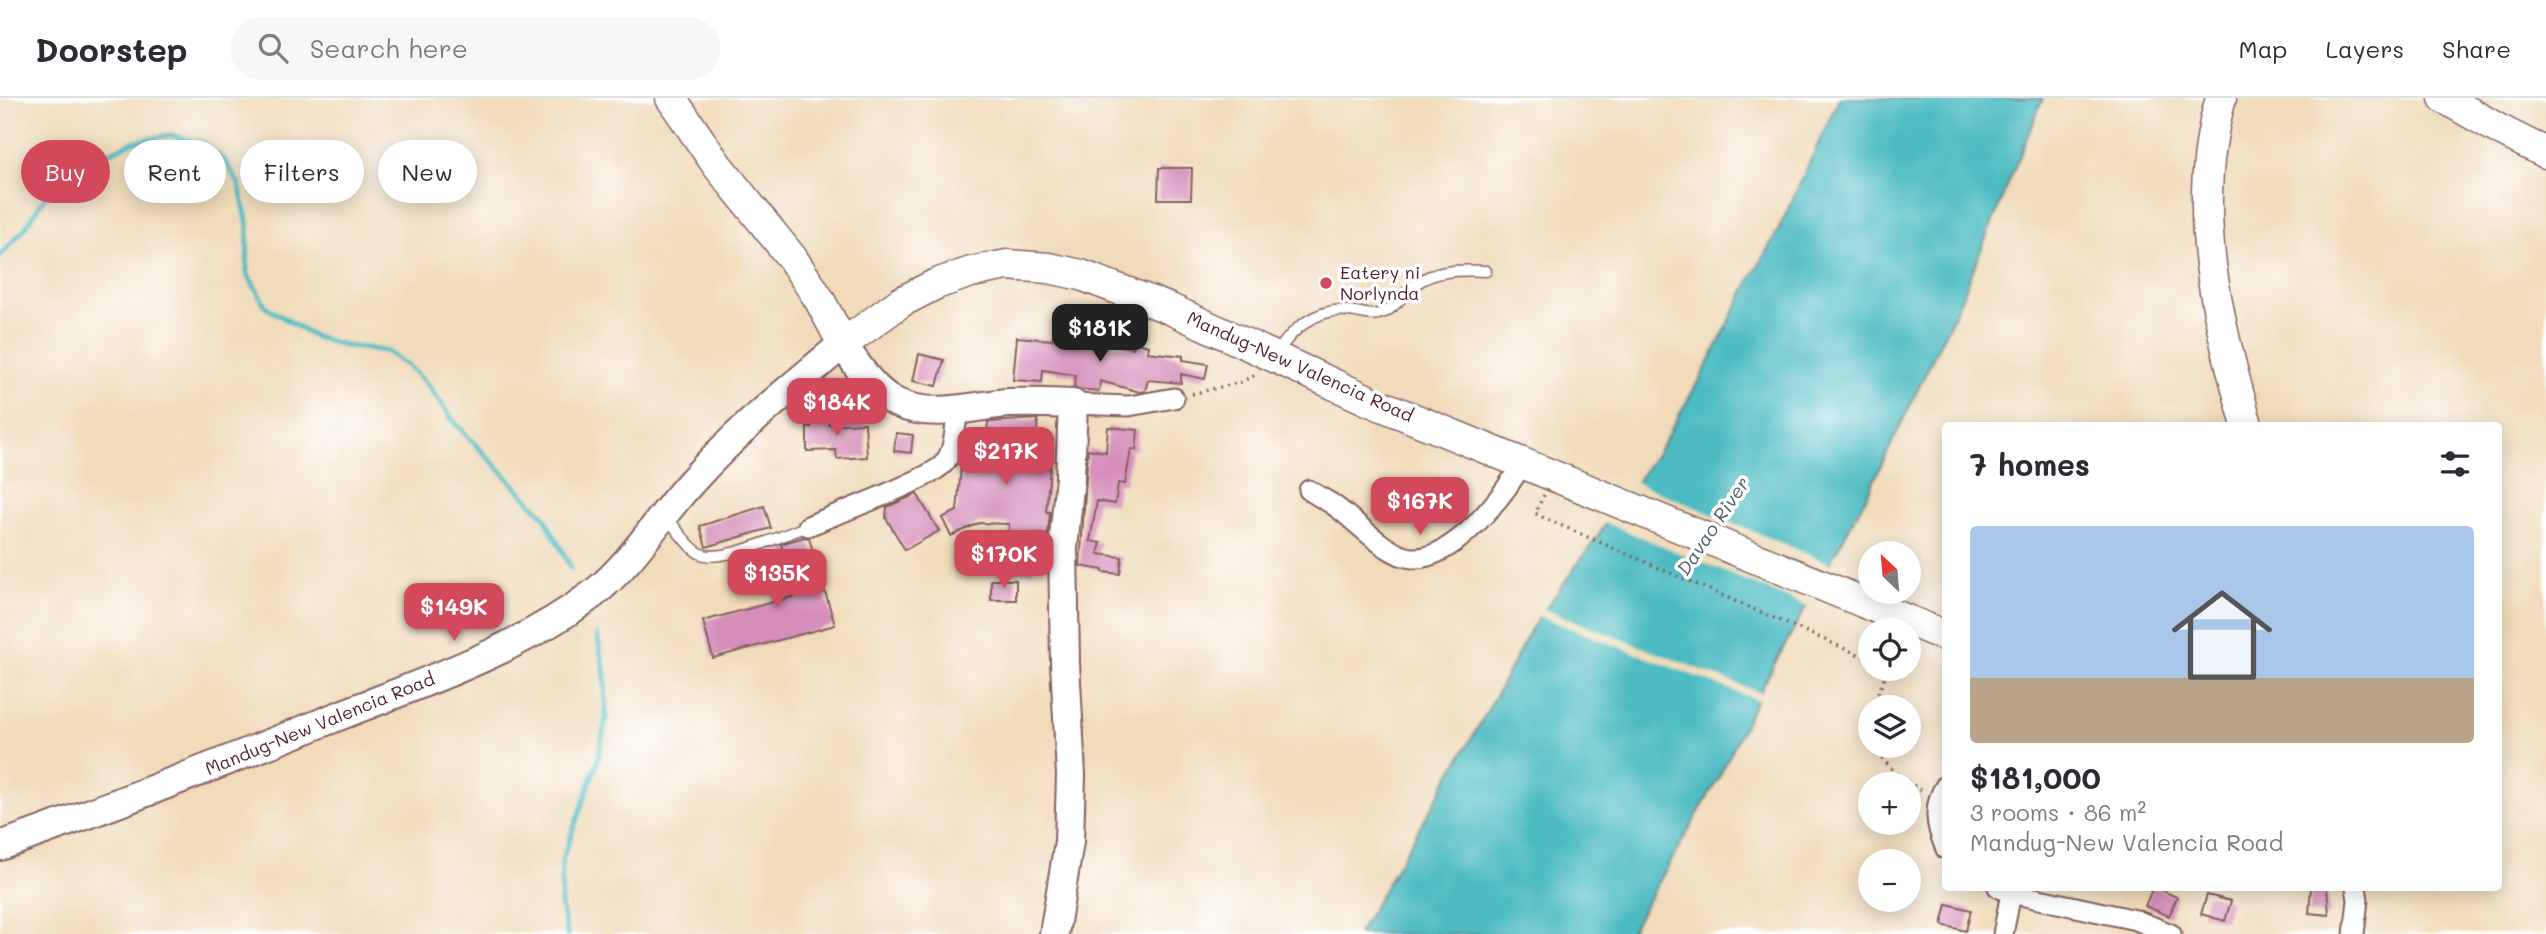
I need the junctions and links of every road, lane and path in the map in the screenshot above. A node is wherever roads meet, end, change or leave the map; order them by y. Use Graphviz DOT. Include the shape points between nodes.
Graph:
graph roads {
  1 [pos="671,98"];
  2 [pos="2221,98"];
  3 [pos="2444,98"];
  4 [pos="2546,153"];
  5 [pos="1486,271"];
  6 [pos="843,344"];
  7 [pos="1275,358"];
  8 [pos="1174,398"];
  9 [pos="1073,404"];
  10 [pos="958,410"];
  11 [pos="2246,422"];
  12 [pos="1523,462"];
  13 [pos="1309,490"];
  14 [pos="664,514"];
  15 [pos="1544,518"];
  16 [pos="808,526"];
  17 [pos="1942,634"];
  18 [pos="1858,654"];
  19 [pos="1883,758"];
  20 [pos="1942,791"];
  21 [pos="1942,837"];
  22 [pos="0,846"];
  23 [pos="2005,891"];
  24 [pos="2009,891"];
  25 [pos="2357,891"];
  26 [pos="1054,934"];
  27 [pos="2003,934"];
  28 [pos="2171,934"];
  29 [pos="2354,934"];
  1 -- 6 [label="main road" via="717,165 792,258"];
  2 -- 11 [label="main road" via="2207,164 2210,259 2224,343"];
  3 -- 4 [label="main road"];
  5 -- 7 [label="lane" via="1436,275 1417,283 1387,312 1370,316 1334,309 1318,315 1299,327"];
  6 -- 7 [label="main road, Mandug-New Valencia Road" via="901,302 936,284 1007,265 1081,275 1168,308"];
  6 -- 10 [label="street" via="870,380 895,402 919,410"];
  6 -- 14 [label="street, Mandug-New Valencia Road" via="723,449"];
  7 -- 8 [label="path" via="1241,382"];
  7 -- 12 [label="main road, Mandug-New Valencia Road"];
  8 -- 9 [label="street" via="1129,406"];
  9 -- 10 [label="street" via="1008,403"];
  9 -- 26 [label="street" via="1063,548 1069,842"];
  10 -- 16 [label="street" via="947,460 940,468"];
  12 -- 13 [label="street" via="1497,502 1468,531 1428,556 1411,558 1380,542"];
  12 -- 17 [label="main road, Mandug-New Valencia Road"];
  14 -- 16 [label="lane" via="692,547 710,557"];
  14 -- 22 [label="street, Mandug-New Valencia Road" via="609,581 517,641 146,793"];
  15 -- 18 [label="path"];
  19 -- 20 [label="path" via="1906,782"];
  20 -- 21 [label="street" via="1937,822"];
  23 -- 27 [label="street"];
  24 -- 28 [label="street" via="2136,920"];
  25 -- 29 [label="street"];
}
